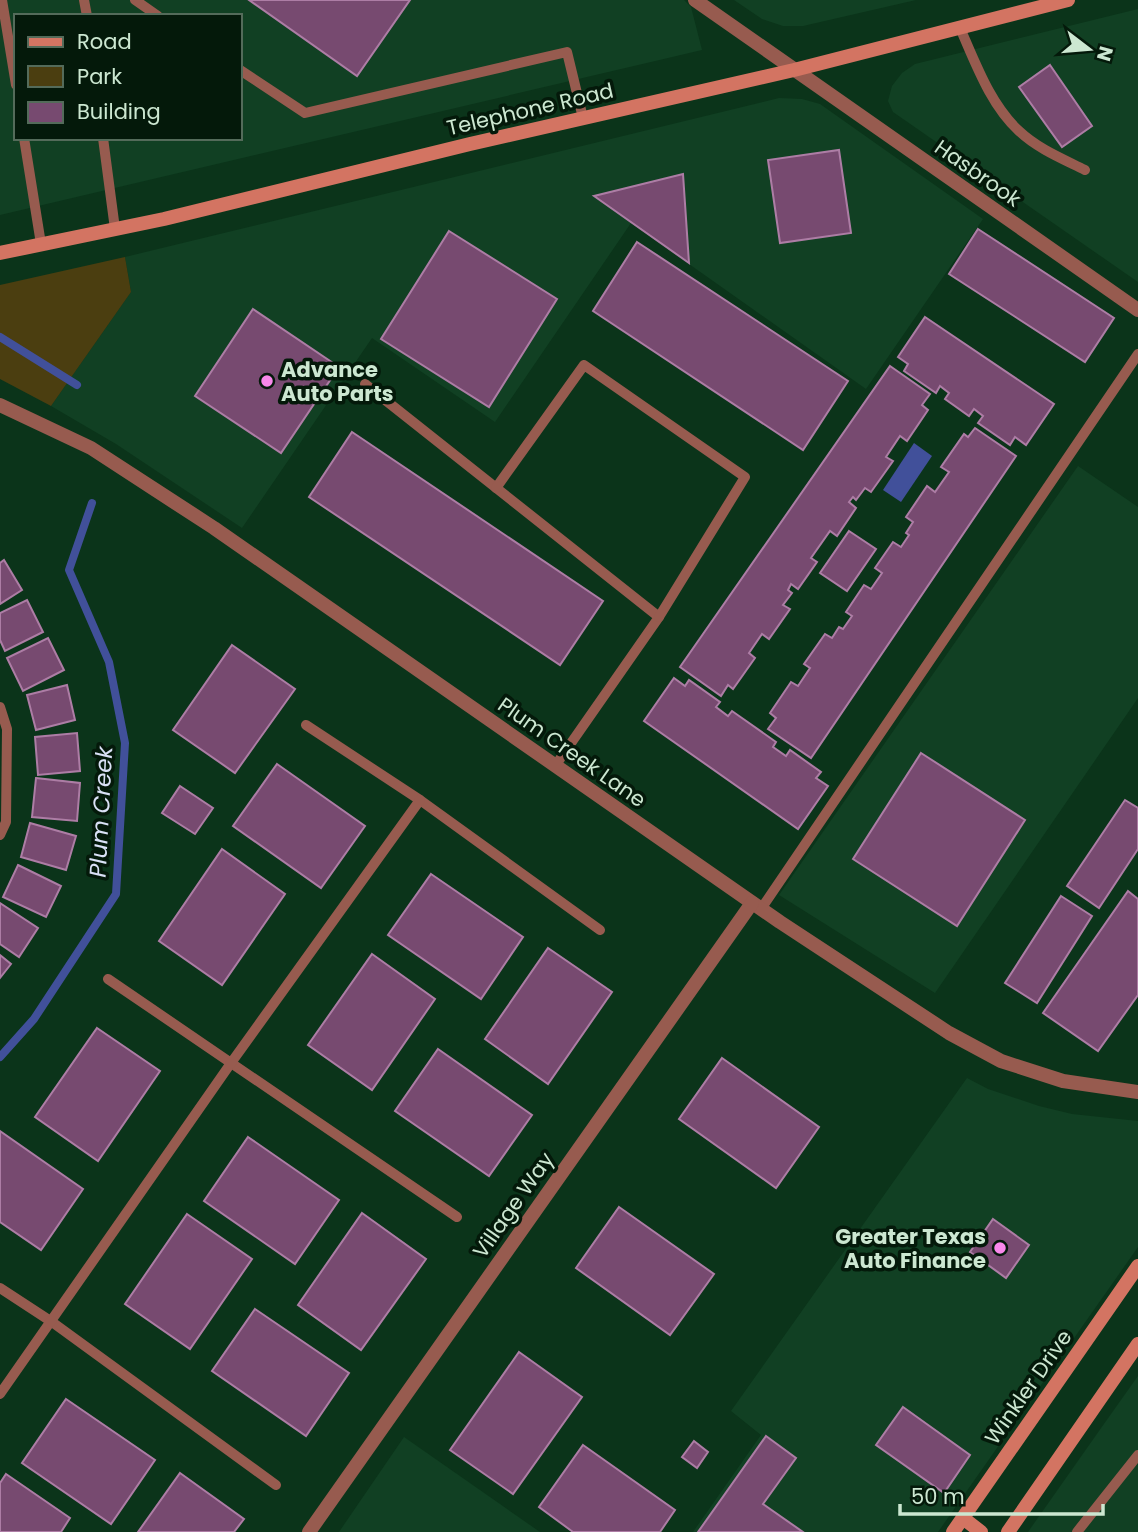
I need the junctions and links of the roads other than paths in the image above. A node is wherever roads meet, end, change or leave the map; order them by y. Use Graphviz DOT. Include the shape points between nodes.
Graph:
graph roads {
  1 [pos="2,0"];
  2 [pos="135,0"];
  3 [pos="695,0"];
  4 [pos="1068,0"];
  5 [pos="155,14"];
  6 [pos="960,28"];
  7 [pos="794,70"];
  8 [pos="242,71"];
  9 [pos="14,73"];
  10 [pos="583,118"];
  11 [pos="24,140"];
  12 [pos="103,140"];
  13 [pos="1085,170"];
  14 [pos="115,229"];
  15 [pos="41,244"];
  16 [pos="0,253"];
  17 [pos="1138,310"];
  18 [pos="1138,354"];
  19 [pos="365,384"];
  20 [pos="0,405"];
  21 [pos="495,488"];
  22 [pos="659,617"];
  23 [pos="0,707"];
  24 [pos="306,725"];
  25 [pos="555,766"];
  26 [pos="420,800"];
  27 [pos="0,835"];
  28 [pos="757,906"];
  29 [pos="600,930"];
  30 [pos="107,979"];
  31 [pos="231,1063"];
  32 [pos="1138,1092"];
  33 [pos="457,1217"];
  34 [pos="1138,1266"];
  35 [pos="0,1288"];
  36 [pos="52,1322"];
  37 [pos="1138,1344"];
  38 [pos="0,1394"];
  39 [pos="1138,1455"];
  40 [pos="276,1486"];
  41 [pos="963,1518"];
  42 [pos="309,1532"];
  43 [pos="953,1532"];
  44 [pos="981,1532"];
  45 [pos="1007,1532"];
  46 [pos="1077,1532"];
  1 -- 9 [label="lane"];
  2 -- 5 [label="lane"];
  3 -- 7 [label="street, Hasbrook"];
  4 -- 6 [label="main road, Telephone Road"];
  6 -- 7 [label="main road, Telephone Road"];
  6 -- 13 [label="lane" via="988,91 1019,131"];
  7 -- 10 [label="main road, Telephone Road"];
  7 -- 17 [label="street, Hasbrook"];
  8 -- 10 [label="lane" via="305,113 567,52"];
  10 -- 14 [label="main road, Telephone Road"];
  11 -- 15 [label="lane"];
  12 -- 14 [label="lane"];
  14 -- 15 [label="main road, Telephone Road"];
  15 -- 16 [label="main road, Telephone Road"];
  18 -- 28 [label="lane"];
  19 -- 21 [label="lane"];
  20 -- 25 [label="street, Plum Creek Lane" via="91,448 214,528"];
  21 -- 22 [label="lane"];
  21 -- 22 [label="lane" via="584,365 745,477"];
  22 -- 25 [label="lane"];
  23 -- 27 [label="lane" via="7,729 6,822"];
  24 -- 26 [label="lane"];
  25 -- 28 [label="street, Plum Creek Lane"];
  26 -- 29 [label="lane"];
  26 -- 31 [label="lane"];
  28 -- 32 [label="street, Plum Creek Lane" via="949,1033 1001,1061 1063,1081"];
  28 -- 42 [label="street, Village Way"];
  30 -- 31 [label="lane"];
  31 -- 33 [label="lane"];
  31 -- 36 [label="lane"];
  34 -- 41 [label="main road, Winkler Drive"];
  35 -- 36 [label="lane"];
  36 -- 38 [label="lane"];
  36 -- 40 [label="lane"];
  37 -- 45 [label="main road"];
  39 -- 46 [label="lane"];
  41 -- 43 [label="main road, Winkler Drive"];
  41 -- 44 [label="main road"];
}
